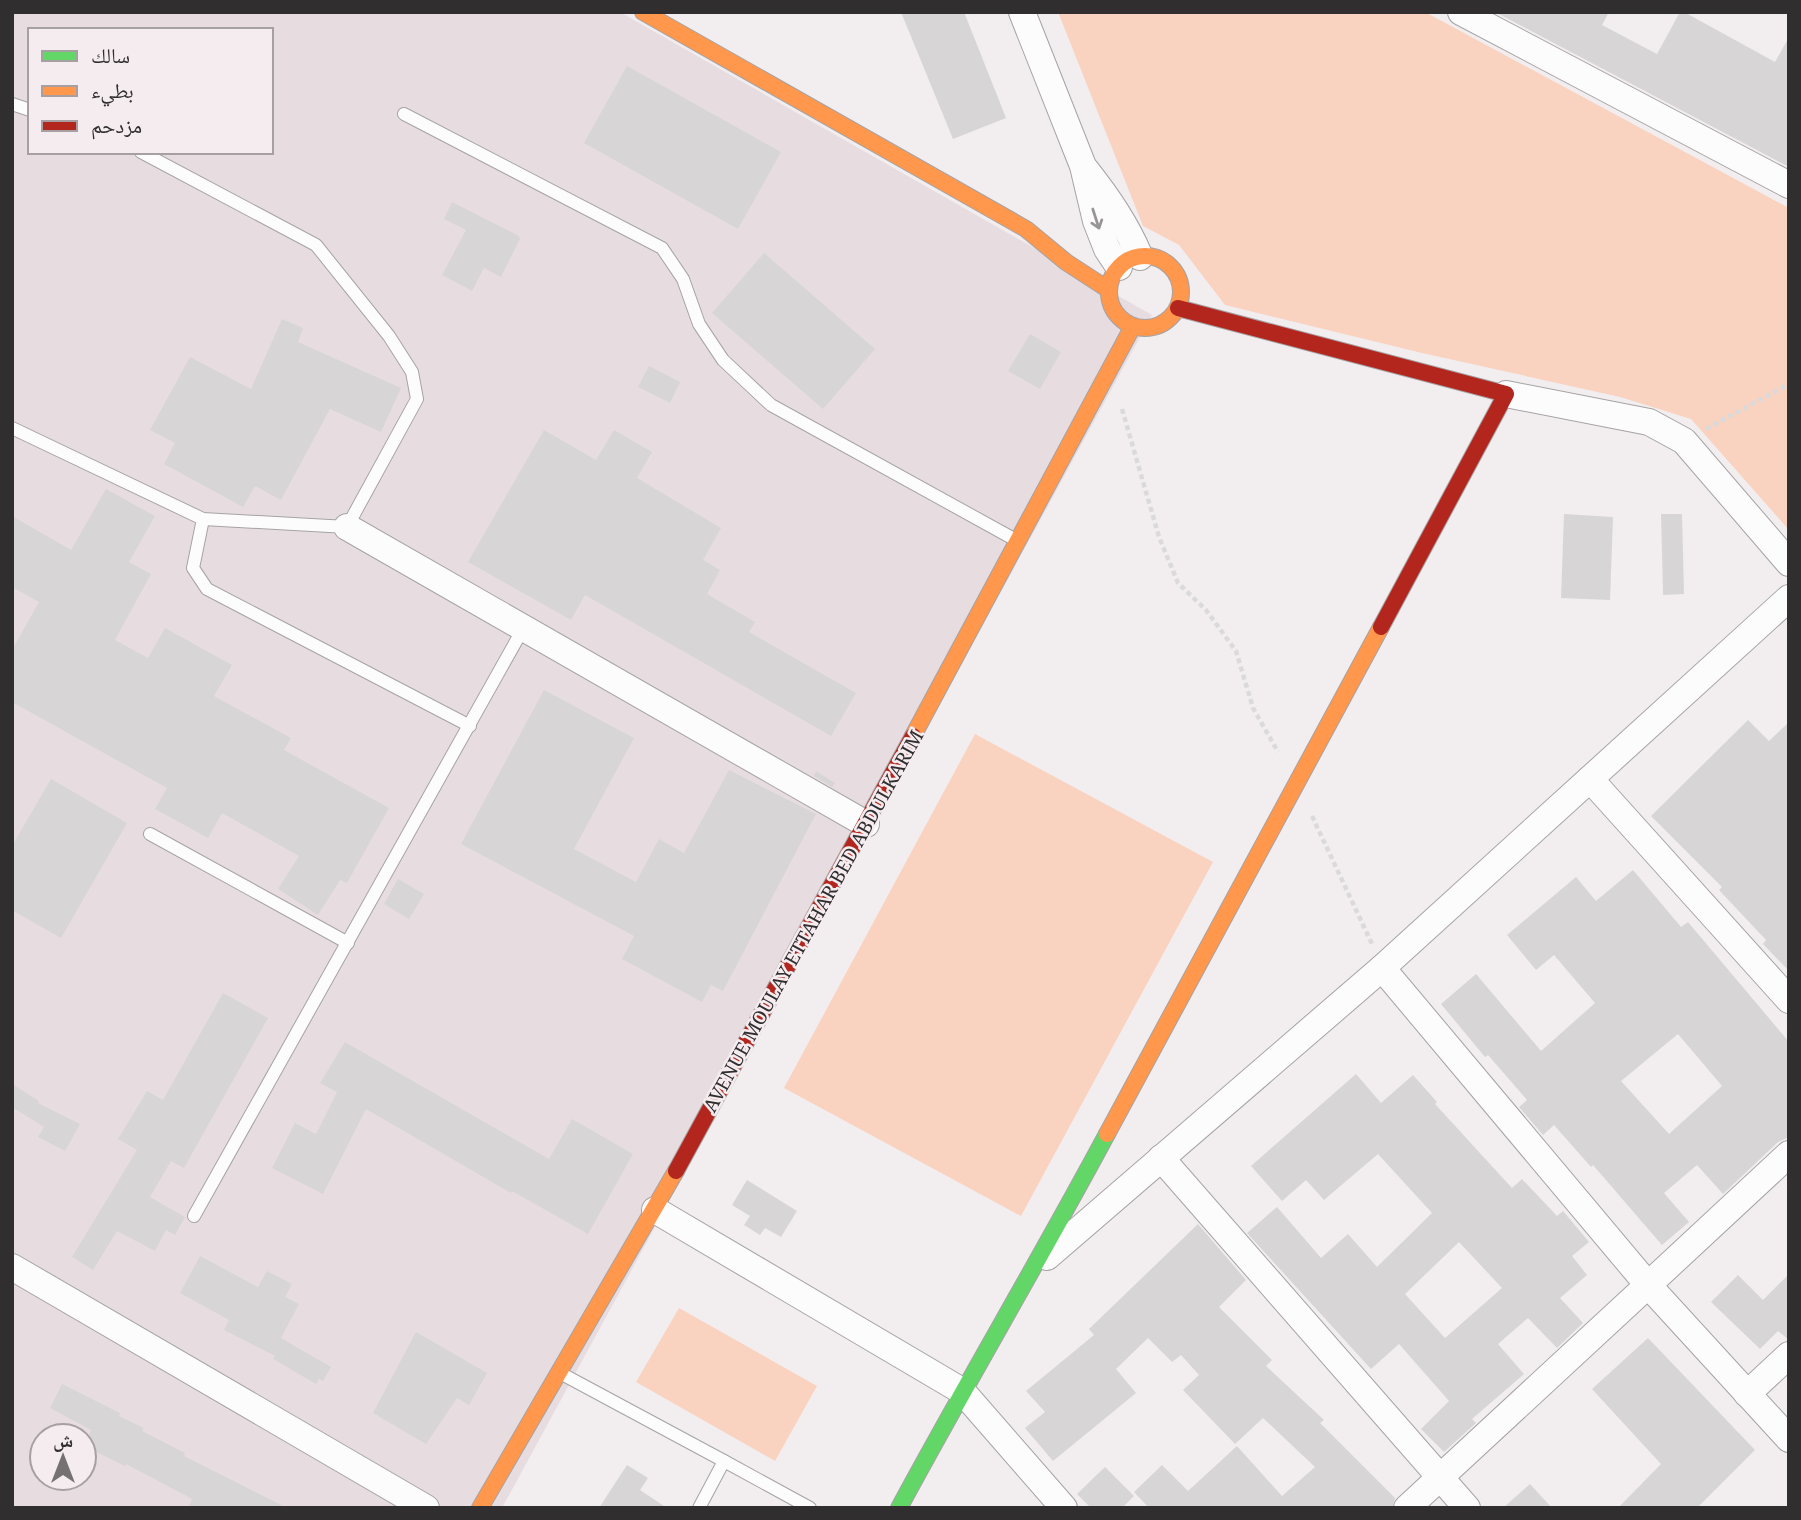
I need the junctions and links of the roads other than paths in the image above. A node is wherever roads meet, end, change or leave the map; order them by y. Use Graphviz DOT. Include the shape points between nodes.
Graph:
graph roads {
  1 [pos="643,12"];
  2 [pos="1022,12"];
  3 [pos="1461,12"];
  4 [pos="404,114"];
  5 [pos="145,154"];
  6 [pos="1789,185"];
  7 [pos="1026,229"];
  8 [pos="1070,244"];
  9 [pos="1090,253"];
  10 [pos="1121,271"];
  11 [pos="1178,307"];
  12 [pos="1133,326"];
  13 [pos="1506,394"];
  14 [pos="12,428"];
  15 [pos="203,519"];
  16 [pos="347,527"];
  17 [pos="1018,541"];
  18 [pos="1789,563"];
  19 [pos="1789,598"];
  20 [pos="524,627"];
  21 [pos="470,726"];
  22 [pos="1590,779"];
  23 [pos="866,824"];
  24 [pos="150,834"];
  25 [pos="348,943"];
  26 [pos="1382,968"];
  27 [pos="1789,1000"];
  28 [pos="1789,1153"];
  29 [pos="1161,1158"];
  30 [pos="655,1210"];
  31 [pos="194,1216"];
  32 [pos="1036,1266"];
  33 [pos="12,1267"];
  34 [pos="1648,1285"];
  35 [pos="1789,1355"];
  36 [pos="559,1372"];
  37 [pos="962,1391"];
  38 [pos="1747,1394"];
  39 [pos="1789,1439"];
  40 [pos="724,1461"];
  41 [pos="1440,1478"];
  42 [pos="426,1508"];
  43 [pos="480,1508"];
  44 [pos="699,1508"];
  45 [pos="810,1508"];
  46 [pos="899,1508"];
  47 [pos="1064,1508"];
  48 [pos="1407,1508"];
  49 [pos="1467,1508"];
  1 -- 7 [label="street"];
  2 -- 10 [label="street" via="1083,166 1128,229"];
  3 -- 6 [label="street"];
  4 -- 17 [label="lane" via="662,248 682,279 699,324 723,360 771,405"];
  5 -- 16 [label="lane" via="316,245 412,372 417,398"];
  7 -- 8 [label="street"];
  7 -- 10 [label="street" via="1066,262"];
  9 -- 10 [label="street"];
  10 -- 11 [label="street" via="1162,260 1181,286"];
  10 -- 12 [label="street" via="1110,301 1115,312"];
  11 -- 12 [label="street" via="1154,327"];
  11 -- 13 [label="street"];
  12 -- 17 [label="street, AVENUE MOULAY ETTAHAR BED ABDULKARIM"];
  13 -- 18 [label="street" via="1649,422 1684,441"];
  13 -- 32 [label="street"];
  14 -- 15 [label="lane"];
  15 -- 16 [label="lane"];
  15 -- 21 [label="lane" via="193,568 207,589"];
  16 -- 20 [label="street"];
  17 -- 23 [label="street, AVENUE MOULAY ETTAHAR BED ABDULKARIM"];
  19 -- 22 [label="street"];
  20 -- 21 [label="lane"];
  20 -- 23 [label="street"];
  21 -- 25 [label="lane"];
  22 -- 26 [label="street"];
  22 -- 27 [label="street"];
  23 -- 30 [label="street, AVENUE MOULAY ETTAHAR BED ABDULKARIM"];
  24 -- 25 [label="lane"];
  25 -- 31 [label="lane"];
  26 -- 29 [label="street"];
  26 -- 34 [label="street"];
  28 -- 34 [label="street"];
  29 -- 32 [label="street"];
  29 -- 41 [label="street"];
  30 -- 36 [label="street, AVENUE MOULAY ETTAHAR BED ABDULKARIM"];
  30 -- 37 [label="street"];
  32 -- 37 [label="street"];
  33 -- 42 [label="street"];
  34 -- 38 [label="street"];
  34 -- 41 [label="street"];
  35 -- 38 [label="street"];
  36 -- 40 [label="lane"];
  36 -- 43 [label="street, AVENUE MOULAY ETTAHAR BED ABDULKARIM"];
  37 -- 46 [label="street"];
  37 -- 47 [label="street"];
  38 -- 39 [label="street"];
  40 -- 44 [label="lane"];
  40 -- 45 [label="lane"];
  41 -- 48 [label="street"];
  41 -- 49 [label="street"];
}
